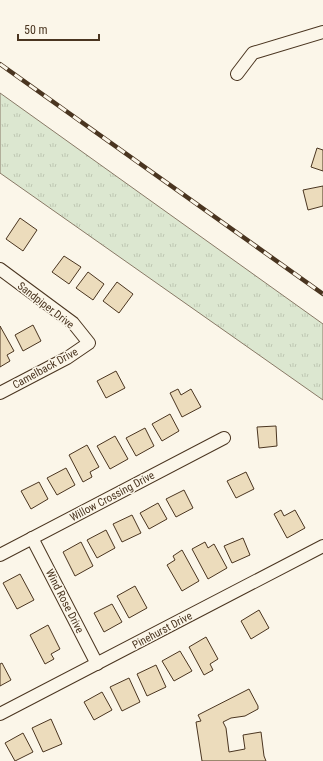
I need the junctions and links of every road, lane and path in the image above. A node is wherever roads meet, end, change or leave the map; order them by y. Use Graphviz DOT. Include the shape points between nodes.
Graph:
graph roads {
  1 [pos="323,32"];
  2 [pos="237,74"];
  3 [pos="0,269"];
  4 [pos="89,343"];
  5 [pos="0,393"];
  6 [pos="224,438"];
  7 [pos="32,538"];
  8 [pos="323,546"];
  9 [pos="0,555"];
  10 [pos="97,664"];
  11 [pos="0,714"];
  1 -- 2 [label="street" via="253,53"];
  3 -- 4 [label="street, Sandpiper Drive" via="73,323"];
  4 -- 5 [label="street, Camelback Drive" via="67,358"];
  6 -- 7 [label="street, Willow Crossing Drive"];
  7 -- 9 [label="street, Willow Crossing Drive"];
  7 -- 10 [label="street, Wind Rose Drive"];
  8 -- 10 [label="street, Pinehurst Drive"];
  10 -- 11 [label="street, Pinehurst Drive"];
}
